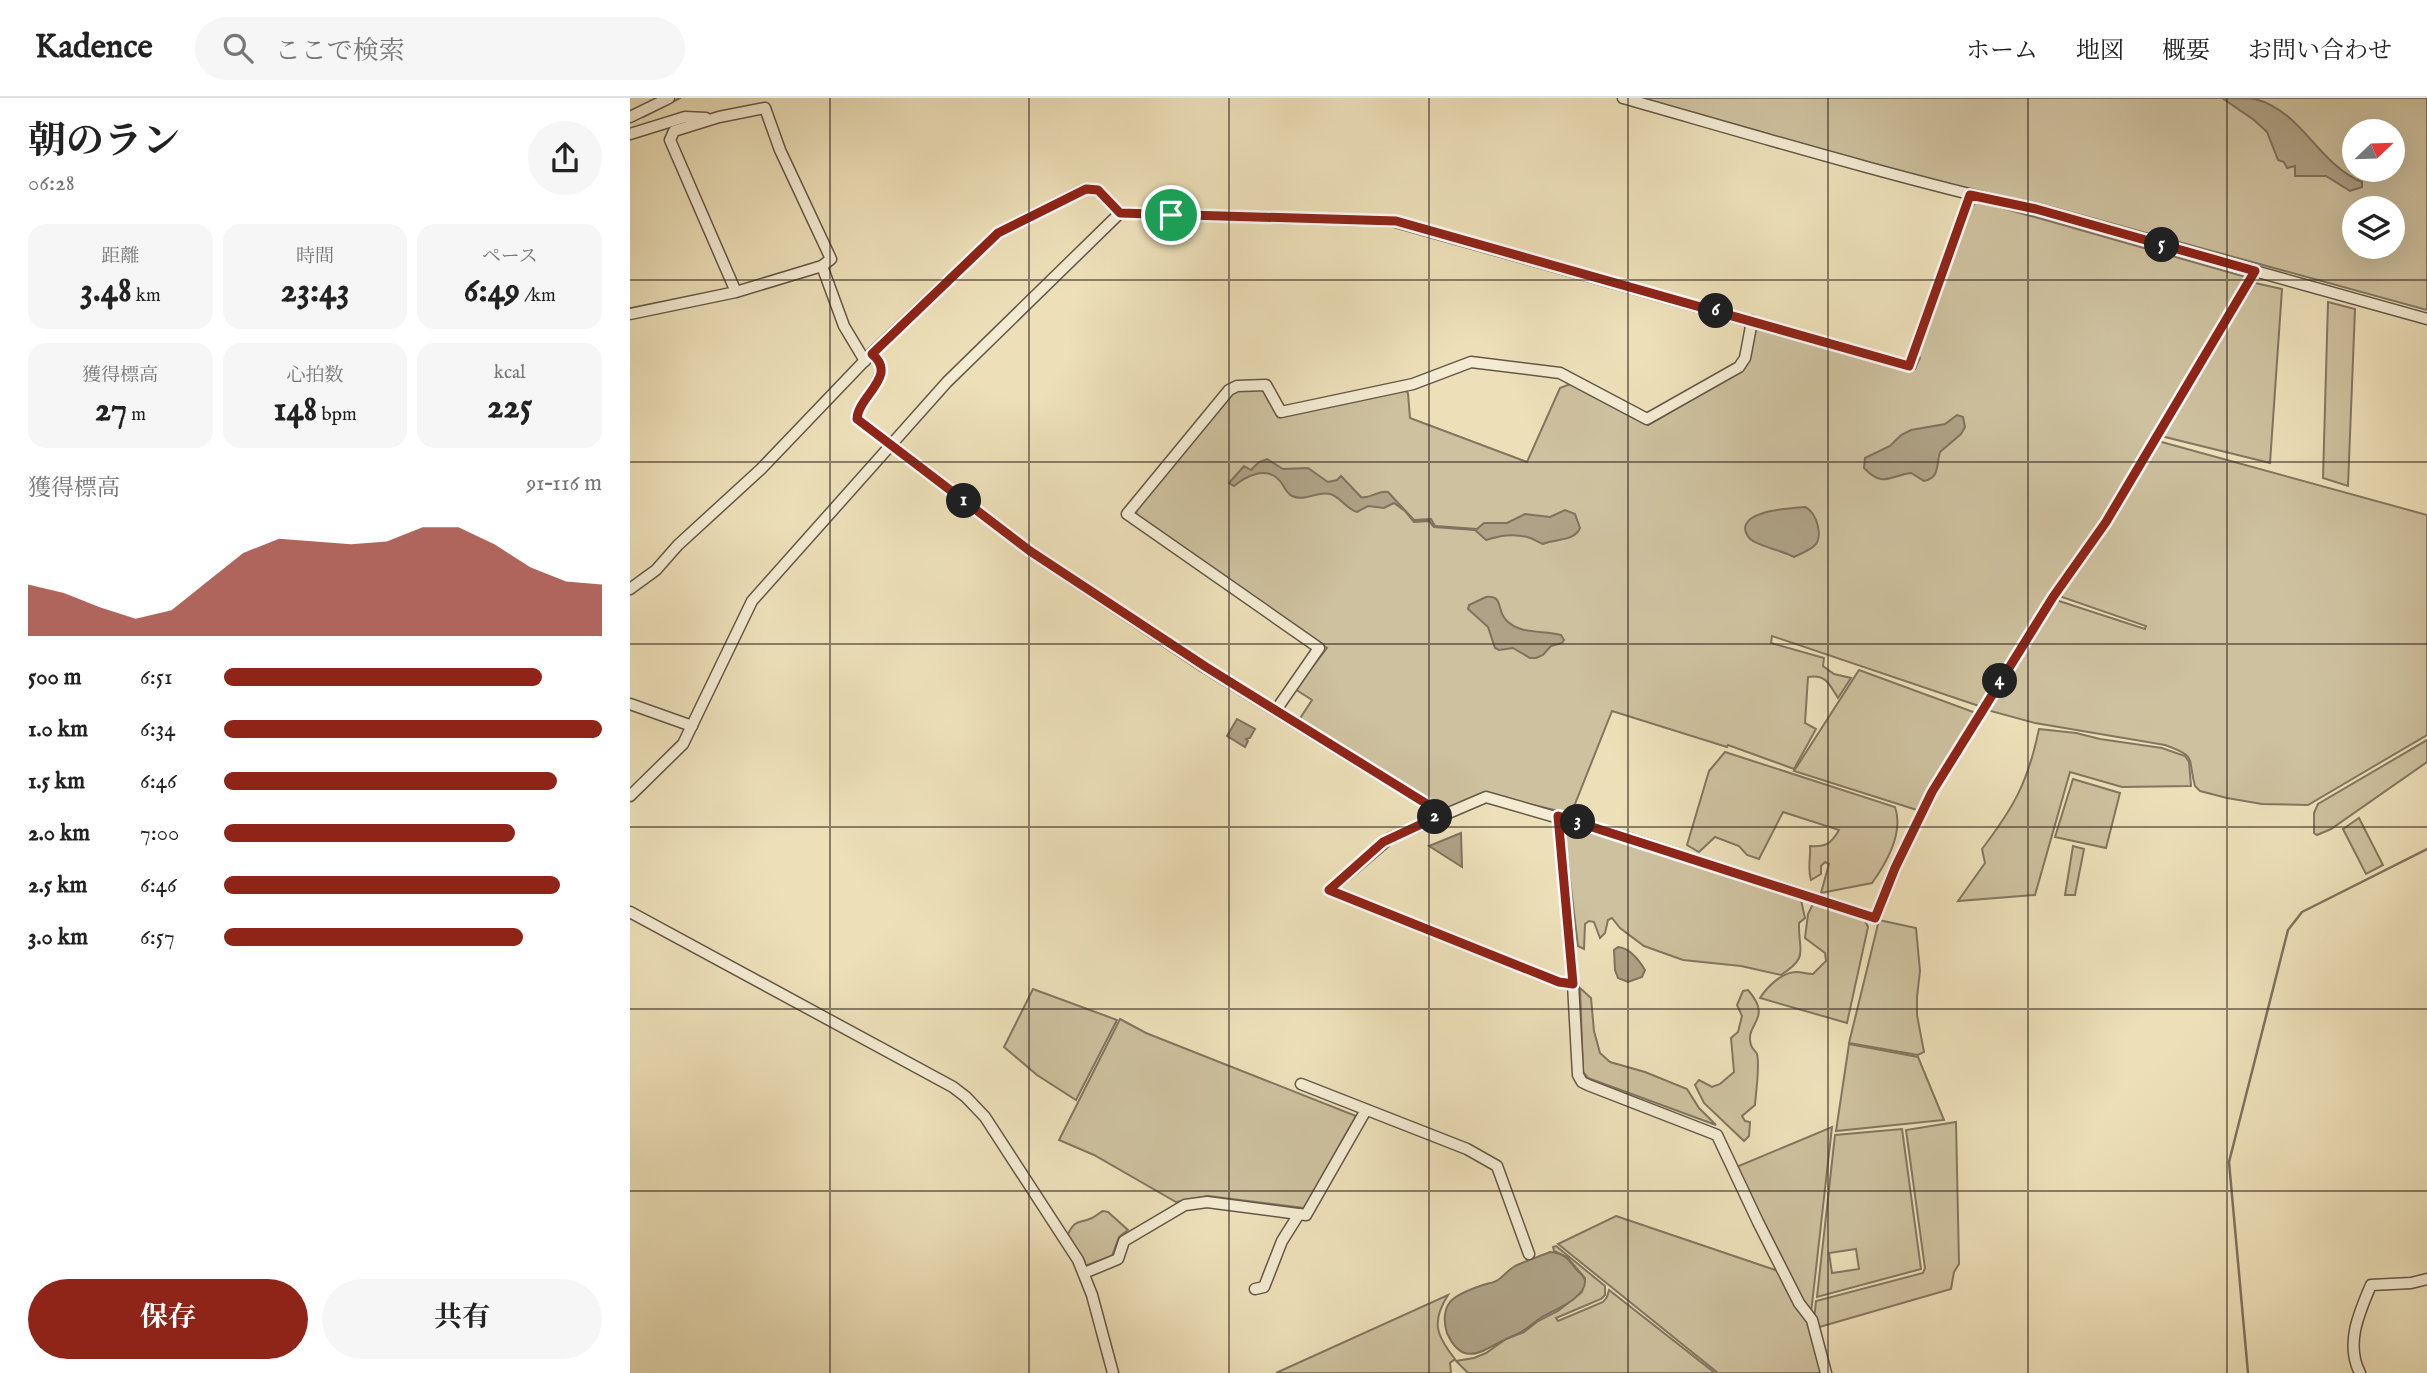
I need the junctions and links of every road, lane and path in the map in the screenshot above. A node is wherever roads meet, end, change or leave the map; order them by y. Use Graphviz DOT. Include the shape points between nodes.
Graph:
graph roads {
  1 [pos="669,98"];
  2 [pos="1623,98"];
  3 [pos="630,117"];
  4 [pos="715,119"];
  5 [pos="630,134"];
  6 [pos="1970,195"];
  7 [pos="1120,213"];
  8 [pos="822,266"];
  9 [pos="2255,271"];
  10 [pos="736,292"];
  11 [pos="630,314"];
  12 [pos="2427,319"];
  13 [pos="1752,321"];
  14 [pos="868,357"];
  15 [pos="890,445"];
  16 [pos="630,589"];
  17 [pos="630,704"];
  18 [pos="1276,710"];
  19 [pos="692,726"];
  20 [pos="630,796"];
  21 [pos="1443,814"];
  22 [pos="1558,816"];
  23 [pos="630,912"];
  24 [pos="1573,984"];
  25 [pos="1301,1084"];
  26 [pos="1366,1110"];
  27 [pos="1299,1214"];
  28 [pos="1529,1254"];
  29 [pos="1084,1273"];
  30 [pos="2427,1279"];
  31 [pos="1255,1289"];
  32 [pos="1112,1373"];
  33 [pos="1826,1373"];
  34 [pos="2360,1373"];
  1 -- 3 [label="street"];
  2 -- 6 [label="street"];
  4 -- 5 [label="street" via="685,117"];
  4 -- 8 [label="street" via="765,108 831,259"];
  4 -- 10 [label="street" via="674,131 670,140"];
  6 -- 9 [label="street"];
  6 -- 13 [label="street" via="1909,366"];
  7 -- 13 [label="street" via="1392,221"];
  7 -- 14 [label="street" via="1098,190 1086,189 998,233"];
  7 -- 15 [label="street" via="947,382"];
  8 -- 10 [label="street"];
  8 -- 14 [label="street" via="844,326"];
  9 -- 12 [label="street"];
  9 -- 22 [label="street" via="2106,522 2053,597 1932,792 1875,918"];
  10 -- 11 [label="street"];
  13 -- 18 [label="street" via="1739,367 1647,419 1560,373 1471,362 1413,384 1281,412 1266,385 1229,390 1127,514 1319,648"];
  14 -- 15 [label="street" via="879,360 881,370 876,387 858,409 857,419"];
  14 -- 16 [label="street" via="761,469"];
  15 -- 18 [label="street" via="1030,551"];
  15 -- 19 [label="street" via="752,601"];
  17 -- 19 [label="street"];
  18 -- 21 [label="street"];
  19 -- 20 [label="street" via="683,744"];
  21 -- 22 [label="street" via="1486,797"];
  21 -- 24 [label="street" via="1383,842 1329,890"];
  22 -- 24 [label="street"];
  23 -- 29 [label="street" via="966,1097 985,1117"];
  24 -- 33 [label="street" via="1576,1066 1582,1082 1717,1135 1812,1320"];
  25 -- 26 [label="street"];
  26 -- 27 [label="street" via="1306,1215"];
  26 -- 28 [label="street" via="1497,1166"];
  27 -- 29 [label="street" via="1207,1202 1185,1205 1124,1241 1118,1259"];
  27 -- 31 [label="street" via="1282,1241 1264,1287"];
  29 -- 32 [label="street"];
  30 -- 34 [label="street" via="2371,1285 2357,1318 2353,1344 2353,1360"];
}
